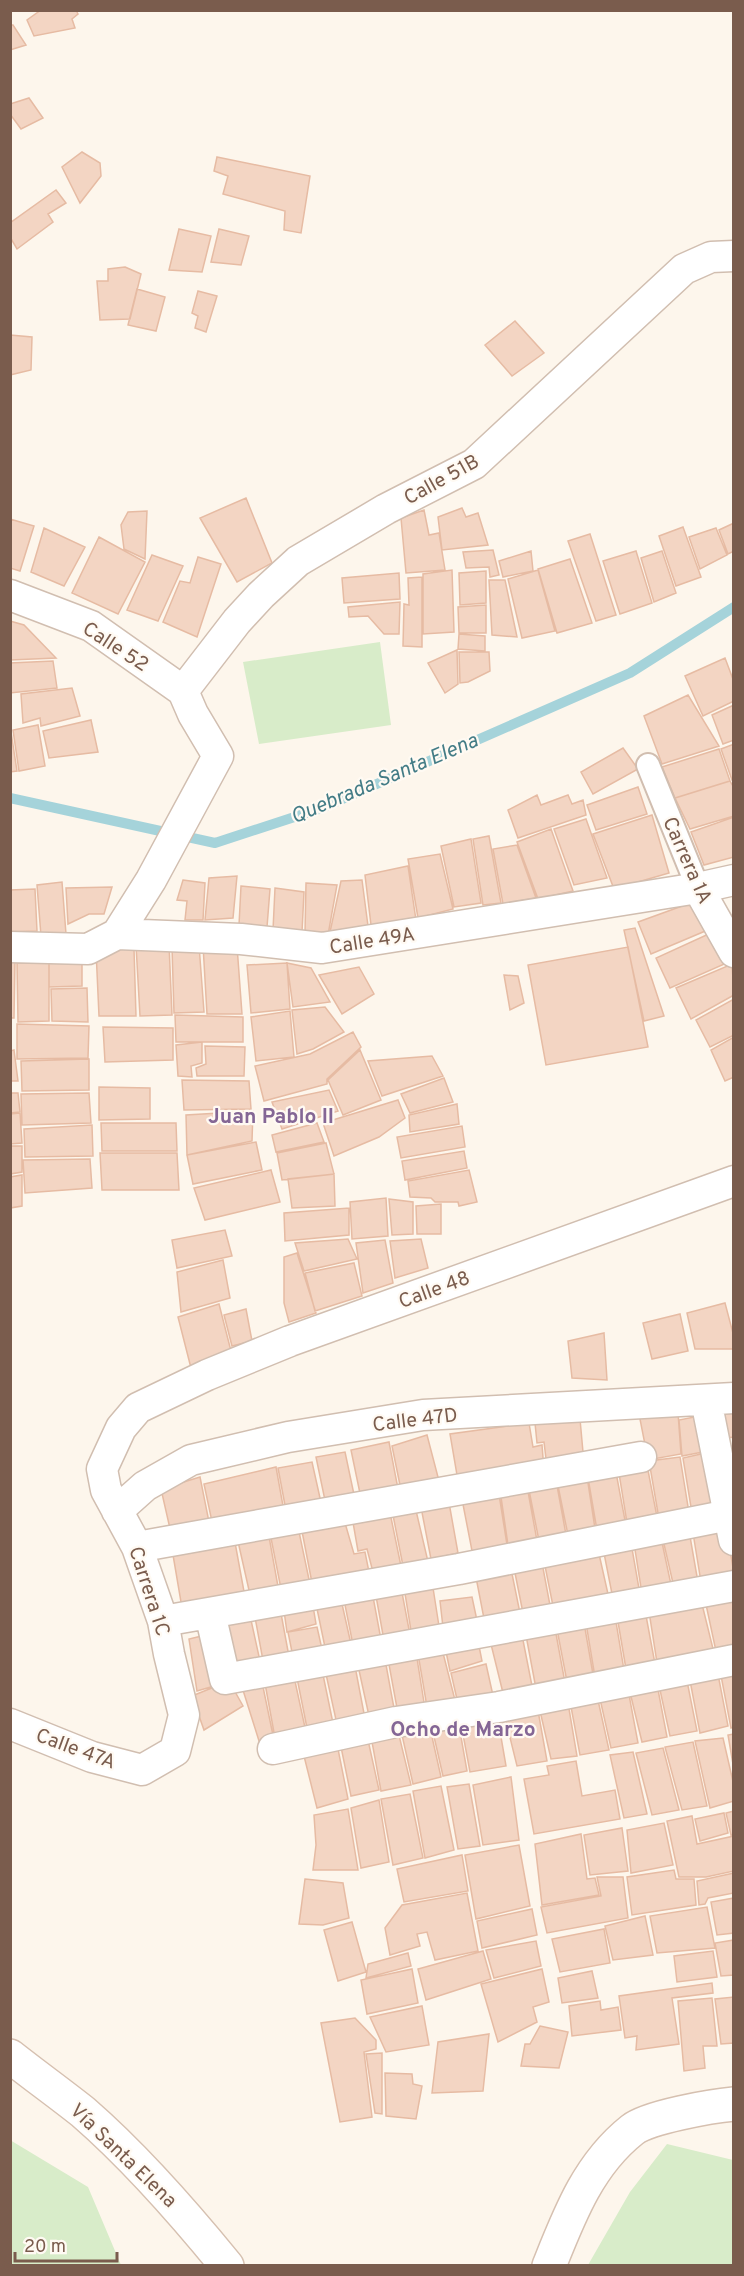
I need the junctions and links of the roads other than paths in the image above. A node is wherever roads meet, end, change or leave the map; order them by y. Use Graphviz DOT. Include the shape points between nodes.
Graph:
graph roads {
  1 [pos="734,256"];
  2 [pos="10,596"];
  3 [pos="183,691"];
  4 [pos="648,765"];
  5 [pos="734,880"];
  6 [pos="698,888"];
  7 [pos="117,934"];
  8 [pos="10,947"];
  9 [pos="734,952"];
  10 [pos="734,1181"];
  11 [pos="720,1399"];
  12 [pos="138,1408"];
  13 [pos="640,1457"];
  14 [pos="117,1510"];
  15 [pos="732,1522"];
  16 [pos="137,1547"];
  17 [pos="734,1586"];
  18 [pos="210,1613"];
  19 [pos="163,1621"];
  20 [pos="734,1660"];
  21 [pos="10,1724"];
  22 [pos="273,1749"];
  23 [pos="142,1770"];
  24 [pos="10,2056"];
  25 [pos="734,2104"];
  26 [pos="227,2265"];
  27 [pos="549,2265"];
  1 -- 3 [label="street, Calle 51B" via="711,257 684,269 474,464 386,509 298,561 237,621"];
  2 -- 3 [label="street, Calle 52" via="91,626"];
  3 -- 7 [label="street" via="218,756"];
  4 -- 6 [label="street, Carrera 1A"];
  5 -- 6 [label="street, Calle 49A"];
  6 -- 7 [label="street, Calle 49A" via="322,948 241,939"];
  6 -- 9 [label="street, Carrera 1A"];
  7 -- 8 [label="street, Calle 49A" via="88,949"];
  10 -- 12 [label="street, Calle 48" via="291,1341"];
  11 -- 14 [label="street, Calle 47D" via="423,1415 288,1437 191,1460 145,1486"];
  11 -- 15 [label="street"];
  12 -- 14 [label="street, Carrera 1C" via="120,1428 102,1469 106,1490"];
  13 -- 16 [label="street"];
  14 -- 16 [label="street, Carrera 1C"];
  15 -- 18 [label="street"];
  16 -- 19 [label="street, Carrera 1C"];
  17 -- 18 [label="street" via="225,1679"];
  18 -- 19 [label="street"];
  19 -- 23 [label="street, Carrera 1C" via="184,1715 175,1751"];
  20 -- 22 [label="street" via="499,1707 396,1722"];
  21 -- 23 [label="street, Calle 47A" via="92,1757"];
  24 -- 26 [label="main road, Vía Santa Elena" via="83,2113 123,2151 183,2212"];
  25 -- 27 [label="main road" via="668,2116 633,2129 599,2164 576,2201"];
}
